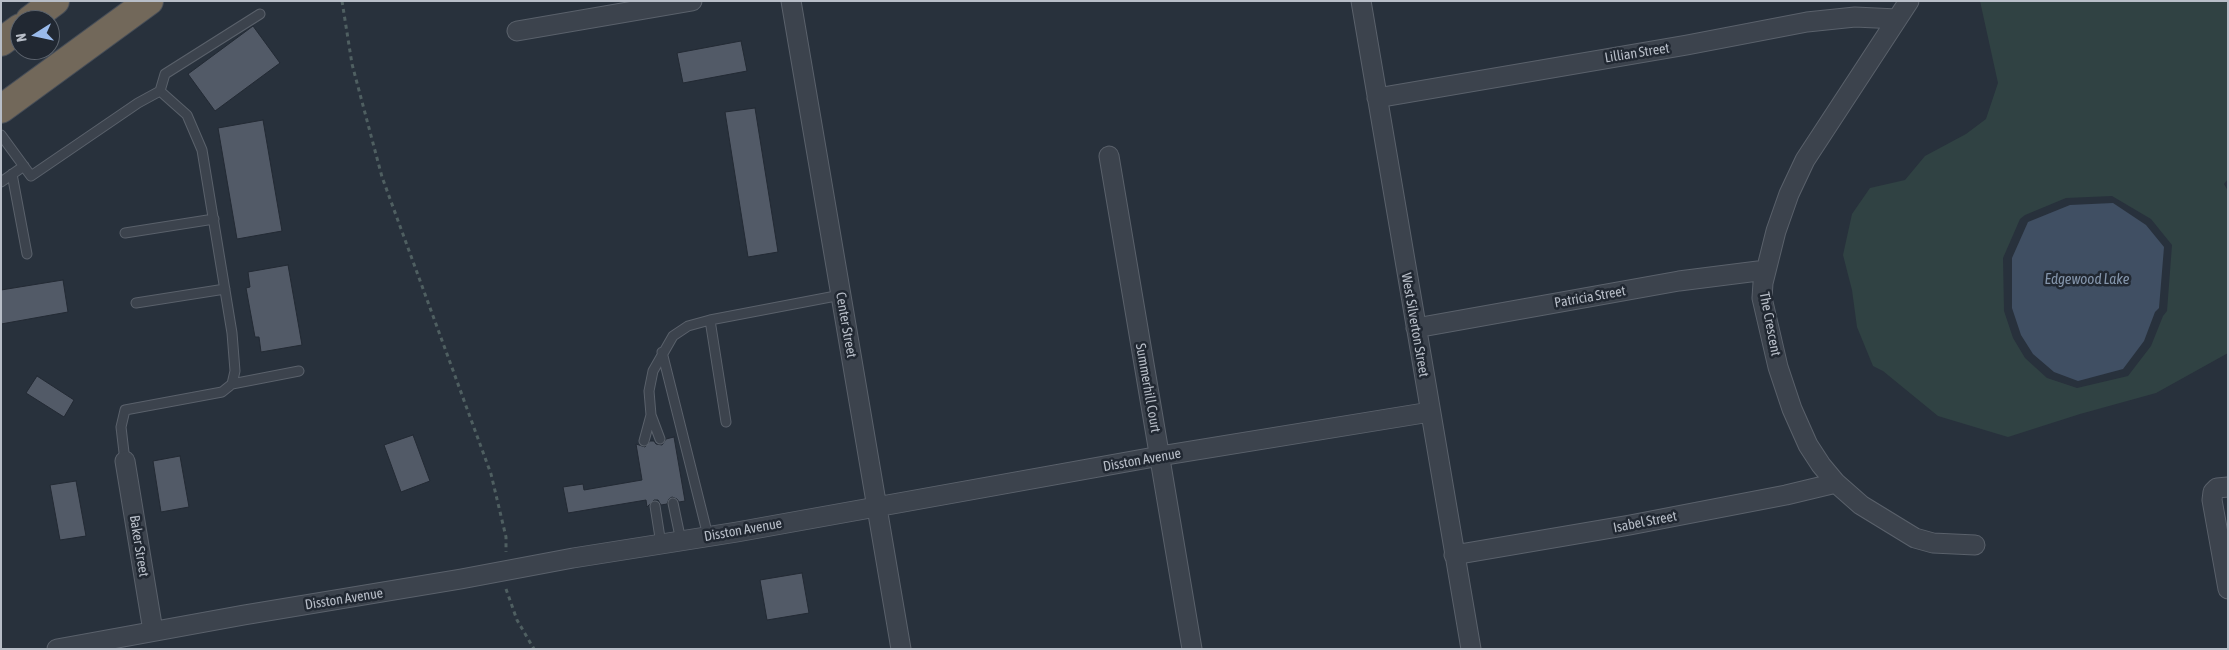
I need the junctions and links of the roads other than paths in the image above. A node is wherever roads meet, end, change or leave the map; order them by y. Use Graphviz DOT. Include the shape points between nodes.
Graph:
graph roads {
  1 [pos="55,1"];
  2 [pos="149,1"];
  3 [pos="692,1"];
  4 [pos="791,1"];
  5 [pos="1360,1"];
  6 [pos="1909,1"];
  7 [pos="638,5"];
  8 [pos="43,10"];
  9 [pos="260,14"];
  10 [pos="1897,19"];
  11 [pos="517,32"];
  12 [pos="160,91"];
  13 [pos="1377,98"];
  14 [pos="1,109"];
  15 [pos="1,135"];
  16 [pos="1109,156"];
  17 [pos="24,166"];
  18 [pos="12,174"];
  19 [pos="1,182"];
  20 [pos="214,219"];
  21 [pos="125,233"];
  22 [pos="27,254"];
  23 [pos="1766,270"];
  24 [pos="225,290"];
  25 [pos="841,295"];
  26 [pos="136,303"];
  27 [pos="710,320"];
  28 [pos="1416,328"];
  29 [pos="662,352"];
  30 [pos="299,371"];
  31 [pos="232,384"];
  32 [pos="1430,412"];
  33 [pos="651,415"];
  34 [pos="726,422"];
  35 [pos="660,439"];
  36 [pos="644,441"];
  37 [pos="1160,456"];
  38 [pos="125,461"];
  39 [pos="1836,483"];
  40 [pos="2220,489"];
  41 [pos="673,503"];
  42 [pos="655,506"];
  43 [pos="877,507"];
  44 [pos="708,536"];
  45 [pos="681,541"];
  46 [pos="662,544"];
  47 [pos="1975,545"];
  48 [pos="1454,556"];
  49 [pos="2228,589"];
  50 [pos="153,631"];
  51 [pos="57,649"];
  52 [pos="901,649"];
  53 [pos="1192,649"];
  54 [pos="1471,649"];
  1 -- 8 [label="highway"];
  2 -- 14 [label="highway"];
  3 -- 7 [label="street"];
  4 -- 25 [label="street, Center Street"];
  5 -- 13 [label="street, West Silverton Street"];
  6 -- 10 [label="street, The Crescent"];
  7 -- 11 [label="street"];
  9 -- 12 [label="lane" via="165,74"];
  10 -- 13 [label="street, Lillian Street" via="1855,17 1807,22"];
  10 -- 23 [label="street, The Crescent" via="1804,160 1786,203"];
  12 -- 17 [label="lane" via="31,176"];
  12 -- 20 [label="lane" via="187,115 202,150"];
  13 -- 28 [label="street, West Silverton Street"];
  15 -- 17 [label="lane"];
  16 -- 37 [label="street, Summerhill Court"];
  17 -- 18 [label="lane"];
  18 -- 19 [label="lane"];
  18 -- 22 [label="lane"];
  20 -- 21 [label="lane"];
  20 -- 24 [label="lane"];
  23 -- 28 [label="street, Patricia Street" via="1679,281"];
  23 -- 39 [label="street, The Crescent" via="1762,298 1792,410 1808,445"];
  24 -- 26 [label="lane"];
  24 -- 31 [label="lane" via="232,333"];
  25 -- 27 [label="lane"];
  25 -- 43 [label="street, Center Street"];
  27 -- 29 [label="lane" via="688,326 673,336"];
  27 -- 34 [label="lane"];
  28 -- 32 [label="street, West Silverton Street"];
  29 -- 33 [label="lane" via="653,371 649,391"];
  29 -- 44 [label="lane"];
  30 -- 31 [label="lane"];
  31 -- 38 [label="lane" via="222,392 125,410 121,427"];
  32 -- 37 [label="street, Disston Avenue"];
  32 -- 48 [label="street, West Silverton Street"];
  33 -- 35 [label="lane"];
  33 -- 36 [label="lane"];
  37 -- 43 [label="street, Disston Avenue"];
  37 -- 53 [label="street, Summerhill Court"];
  38 -- 50 [label="street, Baker Street"];
  39 -- 47 [label="street, The Crescent" via="1861,505 1915,538 1933,543"];
  39 -- 48 [label="street, Isabel Street" via="1630,525"];
  40 -- 49 [label="street" via="2212,500"];
  41 -- 45 [label="lane"];
  42 -- 46 [label="lane"];
  43 -- 44 [label="street, Disston Avenue"];
  43 -- 52 [label="street, Center Street"];
  44 -- 45 [label="street, Disston Avenue"];
  45 -- 46 [label="street, Disston Avenue"];
  46 -- 50 [label="street, Disston Avenue"];
  48 -- 54 [label="street, West Silverton Street"];
  50 -- 51 [label="street, Disston Avenue"];
}
